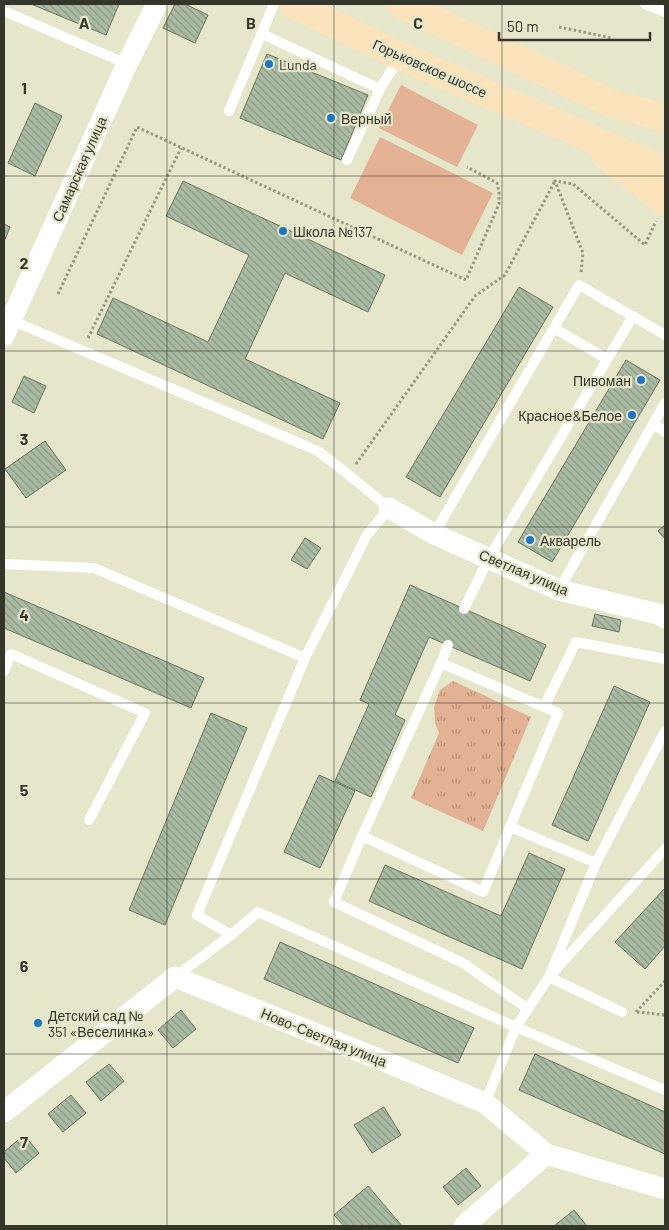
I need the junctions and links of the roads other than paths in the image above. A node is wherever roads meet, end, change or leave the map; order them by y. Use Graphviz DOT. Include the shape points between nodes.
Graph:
graph roads {
  1 [pos="157,4"];
  2 [pos="274,4"];
  3 [pos="292,4"];
  4 [pos="401,4"];
  5 [pos="645,4"];
  6 [pos="4,11"];
  7 [pos="665,12"];
  8 [pos="262,34"];
  9 [pos="400,56"];
  10 [pos="127,64"];
  11 [pos="380,89"];
  12 [pos="611,103"];
  13 [pos="229,110"];
  14 [pos="665,118"];
  15 [pos="570,129"];
  16 [pos="665,130"];
  17 [pos="347,160"];
  18 [pos="665,171"];
  19 [pos="665,202"];
  20 [pos="633,316"];
  21 [pos="7,328"];
  22 [pos="554,328"];
  23 [pos="665,335"];
  24 [pos="607,359"];
  25 [pos="665,403"];
  26 [pos="654,424"];
  27 [pos="665,432"];
  28 [pos="389,508"];
  29 [pos="434,534"];
  30 [pos="488,558"];
  31 [pos="4,564"];
  32 [pos="559,590"];
  33 [pos="464,609"];
  34 [pos="665,618"];
  35 [pos="448,645"];
  36 [pos="305,658"];
  37 [pos="665,659"];
  38 [pos="441,663"];
  39 [pos="4,672"];
  40 [pos="544,708"];
  41 [pos="665,731"];
  42 [pos="89,820"];
  43 [pos="510,827"];
  44 [pos="362,836"];
  45 [pos="665,849"];
  46 [pos="596,863"];
  47 [pos="231,935"];
  48 [pos="175,977"];
  49 [pos="549,977"];
  50 [pos="528,1009"];
  51 [pos="622,1012"];
  52 [pos="516,1027"];
  53 [pos="665,1090"];
  54 [pos="485,1103"];
  55 [pos="4,1112"];
  56 [pos="546,1154"];
  57 [pos="665,1189"];
  58 [pos="464,1226"];
  1 -- 10 [label="street, Самарская улица"];
  2 -- 8 [label="lane"];
  3 -- 9 [label="main road, Горьковское шоссе"];
  4 -- 12 [label="main road"];
  5 -- 7 [label="lane"];
  6 -- 10 [label="lane"];
  8 -- 11 [label="lane"];
  8 -- 13 [label="lane"];
  9 -- 11 [label="lane"];
  9 -- 15 [label="main road, Горьковское шоссе"];
  10 -- 21 [label="street, Самарская улица"];
  11 -- 17 [label="lane"];
  12 -- 14 [label="main road"];
  12 -- 16 [label="main road"];
  15 -- 18 [label="main road"];
  15 -- 19 [label="main road"];
  20 -- 22 [label="lane" via="579,285"];
  20 -- 23 [label="lane"];
  20 -- 24 [label="lane"];
  21 -- 28 [label="lane" via="82,351 318,451"];
  22 -- 24 [label="lane"];
  22 -- 29 [label="lane"];
  24 -- 30 [label="lane"];
  25 -- 26 [label="lane"];
  26 -- 27 [label="lane"];
  26 -- 32 [label="lane"];
  28 -- 29 [label="street, Светлая улица"];
  28 -- 36 [label="lane" via="367,535"];
  29 -- 30 [label="street, Светлая улица"];
  30 -- 32 [label="street, Светлая улица"];
  30 -- 33 [label="lane"];
  31 -- 36 [label="lane" via="94,568"];
  32 -- 34 [label="street, Светлая улица"];
  35 -- 38 [label="lane"];
  36 -- 47 [label="lane" via="197,915"];
  37 -- 40 [label="lane" via="576,642"];
  38 -- 40 [label="lane"];
  38 -- 44 [label="lane"];
  39 -- 42 [label="lane" via="11,654 145,713"];
  40 -- 43 [label="lane" via="558,713"];
  41 -- 46 [label="lane"];
  43 -- 44 [label="lane" via="483,892"];
  43 -- 46 [label="lane"];
  44 -- 50 [label="lane" via="334,902 463,963"];
  45 -- 49 [label="lane"];
  46 -- 49 [label="lane"];
  47 -- 48 [label="lane"];
  47 -- 52 [label="lane" via="258,912"];
  48 -- 54 [label="street, Ново-Светлая улица"];
  48 -- 55 [label="street"];
  49 -- 50 [label="lane"];
  49 -- 51 [label="lane"];
  50 -- 52 [label="lane"];
  52 -- 53 [label="lane"];
  52 -- 54 [label="lane"];
  54 -- 56 [label="street, Ново-Светлая улица"];
  56 -- 57 [label="street, Ново-Светлая улица"];
  56 -- 58 [label="street"];
}
